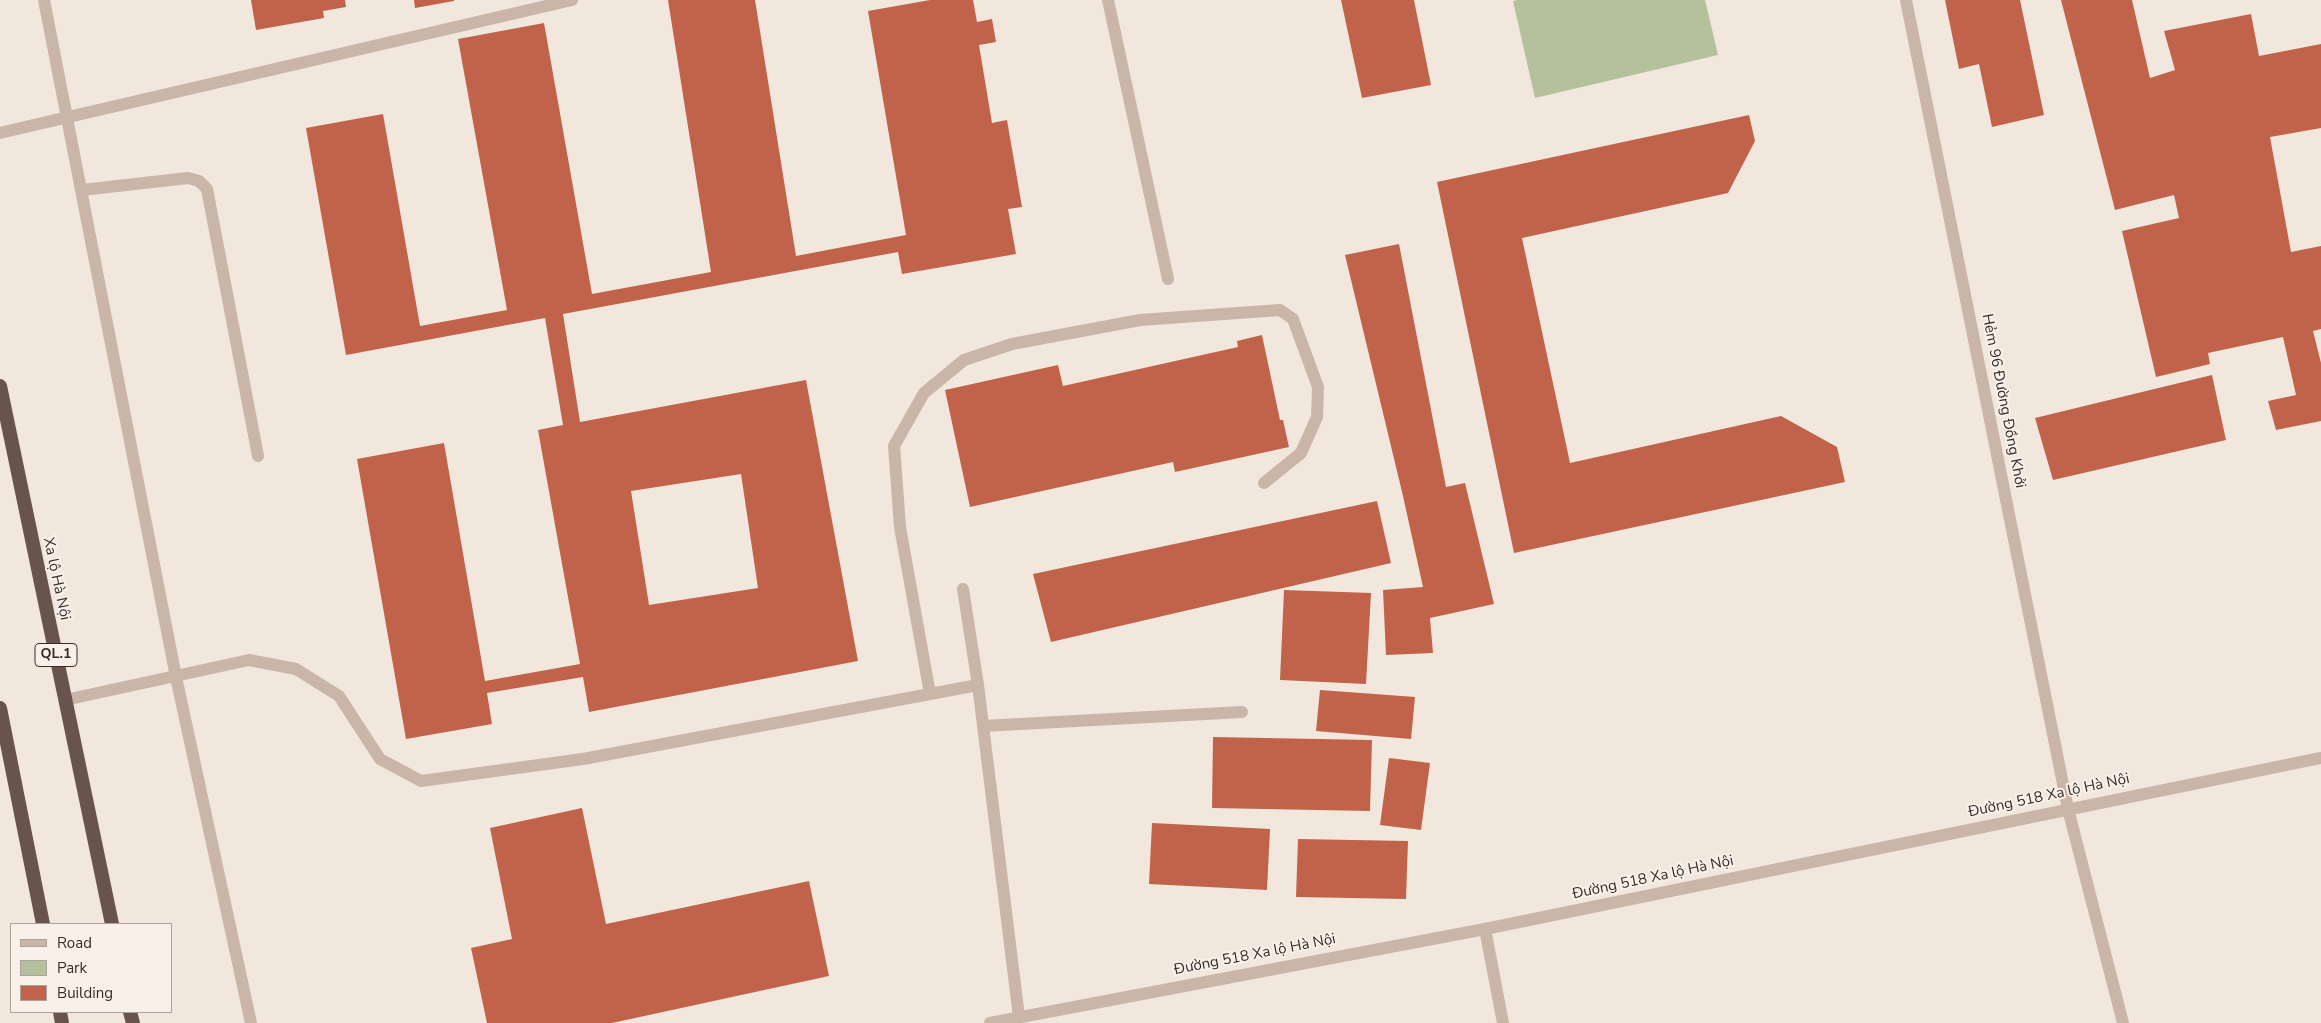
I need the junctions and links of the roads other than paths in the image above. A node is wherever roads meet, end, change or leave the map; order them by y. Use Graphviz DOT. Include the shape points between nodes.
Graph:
graph roads {
  1 [pos="44,0"];
  2 [pos="572,0"];
  3 [pos="1108,0"];
  4 [pos="1906,0"];
  5 [pos="67,117"];
  6 [pos="0,133"];
  7 [pos="82,190"];
  8 [pos="1168,279"];
  9 [pos="0,386"];
  10 [pos="258,456"];
  11 [pos="1264,483"];
  12 [pos="963,589"];
  13 [pos="176,677"];
  14 [pos="978,685"];
  15 [pos="930,694"];
  16 [pos="65,700"];
  17 [pos="0,708"];
  18 [pos="1242,712"];
  19 [pos="984,726"];
  20 [pos="2321,758"];
  21 [pos="2068,809"];
  22 [pos="43,923"];
  23 [pos="112,923"];
  24 [pos="1484,929"];
  25 [pos="1019,1017"];
  26 [pos="251,1023"];
  27 [pos="990,1023"];
  28 [pos="1503,1023"];
  29 [pos="2123,1023"];
  1 -- 5 [label="street"];
  2 -- 5 [label="street"];
  3 -- 8 [label="street"];
  4 -- 21 [label="street, Hẻm 96 Đường Đồng Khởi"];
  5 -- 6 [label="street"];
  5 -- 7 [label="street"];
  7 -- 10 [label="street" via="188,178 199,181 207,189"];
  7 -- 13 [label="street"];
  9 -- 16 [label="highway, Xa lộ Hà Nội / QL.1"];
  11 -- 15 [label="street" via="1301,452 1317,417 1318,387 1293,319 1280,310 1140,320 1012,344 964,360 924,393 894,446 900,527"];
  12 -- 14 [label="street"];
  13 -- 15 [label="street" via="249,660 296,669 339,696 380,759 421,780 583,759"];
  13 -- 16 [label="street"];
  13 -- 26 [label="street"];
  14 -- 15 [label="street"];
  14 -- 19 [label="street"];
  16 -- 23 [label="highway, Xa lộ Hà Nội / QL.1"];
  17 -- 22 [label="highway"];
  18 -- 19 [label="street"];
  19 -- 25 [label="street"];
  20 -- 21 [label="street, Đường 518 Xa lộ Hà Nội"];
  21 -- 24 [label="street, Đường 518 Xa lộ Hà Nội"];
  21 -- 29 [label="street, Hẻm 96 Đường Đồng Khởi"];
  24 -- 25 [label="street, Đường 518 Xa lộ Hà Nội"];
  24 -- 28 [label="street"];
  25 -- 27 [label="street, Đường 518 Xa lộ Hà Nội"];
}
